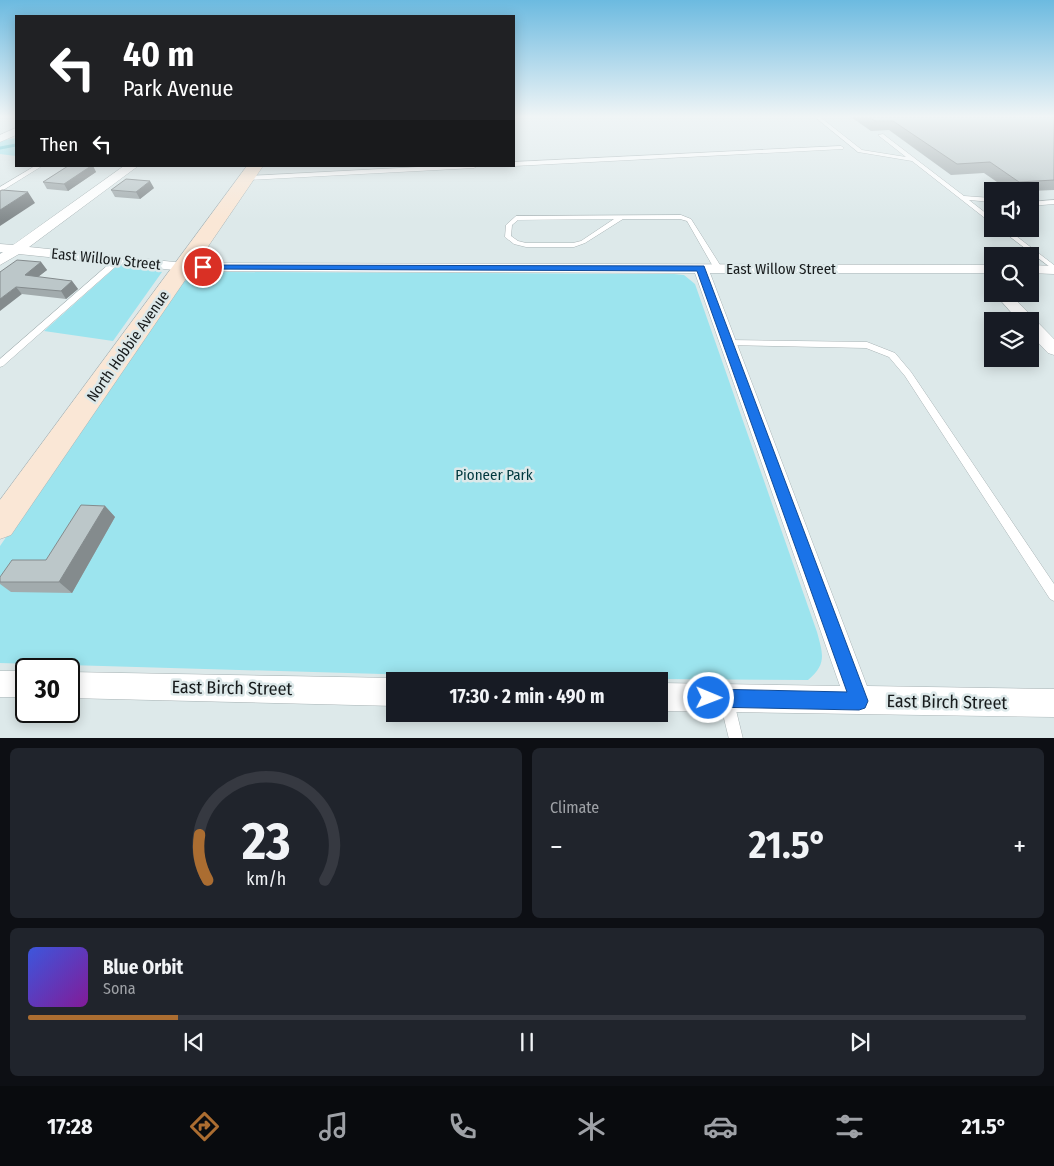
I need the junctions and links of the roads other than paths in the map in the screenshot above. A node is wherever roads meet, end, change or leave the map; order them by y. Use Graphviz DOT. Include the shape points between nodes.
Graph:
graph roads {
  1 [pos="770,151"];
  2 [pos="859,151"];
  3 [pos="902,151"];
  4 [pos="913,160"];
  5 [pos="515,164"];
  6 [pos="37,167"];
  7 [pos="131,167"];
  8 [pos="437,167"];
  9 [pos="251,172"];
  10 [pos="0,190"];
  11 [pos="961,198"];
  12 [pos="984,199"];
  13 [pos="1054,202"];
  14 [pos="1039,203"];
  15 [pos="984,215"];
  16 [pos="621,218"];
  17 [pos="1013,237"];
  18 [pos="0,248"];
  19 [pos="16,250"];
  20 [pos="119,260"];
  21 [pos="0,261"];
  22 [pos="184,267"];
  23 [pos="710,268"];
  24 [pos="984,269"];
  25 [pos="1054,269"];
  26 [pos="1039,270"];
  27 [pos="1010,302"];
  28 [pos="1019,312"];
  29 [pos="1039,333"];
  30 [pos="728,344"];
  31 [pos="1054,349"];
  32 [pos="0,364"];
  33 [pos="2,519"];
  34 [pos="1054,596"];
  35 [pos="0,684"];
  36 [pos="15,684"];
  37 [pos="80,685"];
  38 [pos="386,692"];
  39 [pos="668,697"];
  40 [pos="726,699"];
  41 [pos="859,701"];
  42 [pos="1054,703"];
  43 [pos="736,738"];
  1 -- 5 [label="lane"];
  2 -- 4 [label="lane"];
  3 -- 4 [label="lane"];
  4 -- 11 [label="lane"];
  6 -- 10 [label="lane"];
  7 -- 19 [label="street"];
  8 -- 9 [label="lane"];
  9 -- 22 [label="main road, North Hobbie Avenue"];
  11 -- 12 [label="lane"];
  11 -- 15 [label="lane"];
  13 -- 14 [label="lane"];
  16 -- 16 [label="lane" via="516,218 509,225 508,237 526,245 574,244 584,242"];
  16 -- 23 [label="lane" via="681,217 689,220"];
  17 -- 25 [label="lane"];
  18 -- 19 [label="street, East Willow Street"];
  19 -- 20 [label="street, East Willow Street"];
  19 -- 21 [label="street"];
  20 -- 22 [label="street, East Willow Street"];
  20 -- 32 [label="lane"];
  22 -- 23 [label="street, East Willow Street"];
  22 -- 33 [label="main road, North Hobbie Avenue"];
  23 -- 24 [label="street, East Willow Street"];
  23 -- 30 [label="street"];
  25 -- 26 [label="street"];
  27 -- 28 [label="street"];
  29 -- 31 [label="street"];
  30 -- 34 [label="lane" via="867,345 892,355 908,374"];
  30 -- 41 [label="street"];
  35 -- 36 [label="street"];
  37 -- 38 [label="street, East Birch Street"];
  39 -- 40 [label="street, East Birch Street"];
  40 -- 41 [label="street, East Birch Street"];
  40 -- 43 [label="lane"];
  41 -- 42 [label="street, East Birch Street"];
}
